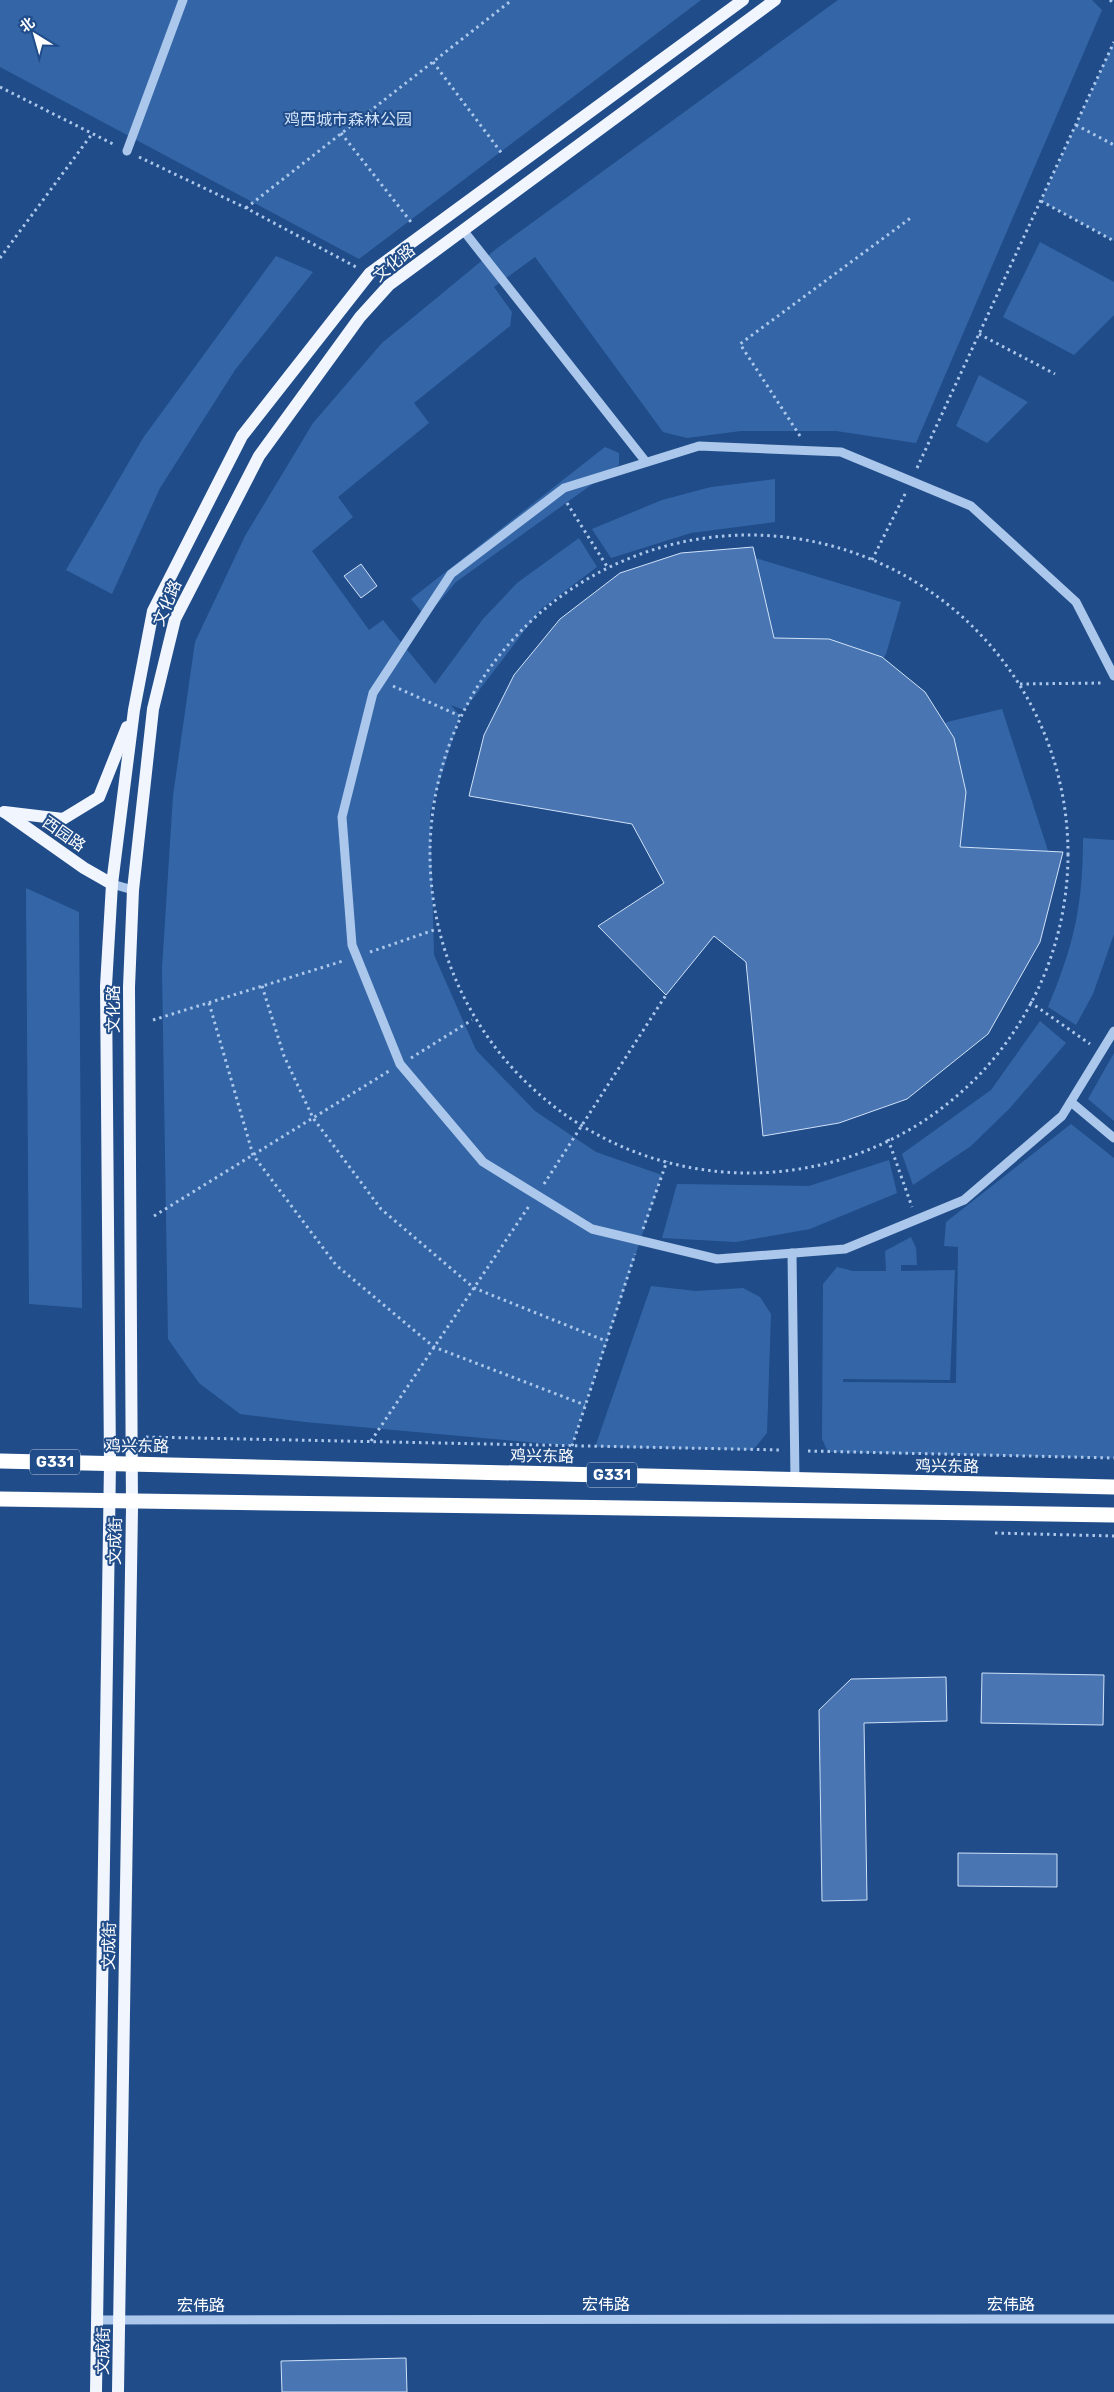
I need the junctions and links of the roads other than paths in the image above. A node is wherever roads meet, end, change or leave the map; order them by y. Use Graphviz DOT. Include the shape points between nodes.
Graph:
graph roads {
  1 [pos="183,0"];
  2 [pos="743,0"];
  3 [pos="775,0"];
  4 [pos="128,152"];
  5 [pos="464,230"];
  6 [pos="646,462"];
  7 [pos="1114,676"];
  8 [pos="134,710"];
  9 [pos="2,811"];
  10 [pos="112,884"];
  11 [pos="133,890"];
  12 [pos="1114,1030"];
  13 [pos="1071,1102"];
  14 [pos="1114,1138"];
  15 [pos="792,1254"];
  16 [pos="0,1461"];
  17 [pos="110,1463"];
  18 [pos="131,1463"];
  19 [pos="795,1480"];
  20 [pos="1114,1487"];
  21 [pos="0,1499"];
  22 [pos="132,1500"];
  23 [pos="110,1501"];
  24 [pos="1114,1514"];
  25 [pos="1114,2319"];
  26 [pos="97,2320"];
  27 [pos="119,2320"];
  28 [pos="96,2392"];
  29 [pos="118,2392"];
  1 -- 4 [label="street"];
  2 -- 8 [label="main road, 文化路" via="370,273 242,436 153,612"];
  3 -- 5 [label="main road, 文化路"];
  5 -- 6 [label="street"];
  5 -- 11 [label="main road, 文化路" via="389,284 360,317 259,456 174,619 152,710"];
  6 -- 7 [label="street" via="699,446 841,452 971,506 1076,602"];
  6 -- 15 [label="street" via="560,491 451,574 381,680 374,693 342,817 352,946 400,1064 483,1162 592,1229 717,1259"];
  8 -- 9 [label="main road" via="99,797 63,819"];
  8 -- 10 [label="main road, 文化路"];
  9 -- 10 [label="main road, 西园路"];
  10 -- 11 [label="street"];
  10 -- 17 [label="main road, 文化路" via="106,986"];
  11 -- 18 [label="main road, 文化路" via="129,988"];
  12 -- 13 [label="street"];
  13 -- 14 [label="street"];
  13 -- 15 [label="street" via="1062,1116 964,1200 845,1249"];
  15 -- 19 [label="street"];
  16 -- 17 [label="highway, 鸡兴东路 / G331"];
  17 -- 18 [label="highway, 鸡兴东路 / G331"];
  17 -- 23 [label="main road, 文化路"];
  18 -- 19 [label="highway, 鸡兴东路 / G331"];
  18 -- 22 [label="main road, 文化路"];
  19 -- 20 [label="highway, 鸡兴东路 / G331"];
  21 -- 23 [label="highway, G331"];
  22 -- 23 [label="highway, G331"];
  22 -- 24 [label="highway, G331"];
  22 -- 27 [label="main road, 文成街"];
  23 -- 26 [label="main road, 文成街"];
  25 -- 27 [label="street, 宏伟路"];
  26 -- 27 [label="street, 宏伟路"];
  26 -- 28 [label="main road, 文成街"];
  27 -- 29 [label="main road, 文成街"];
}
